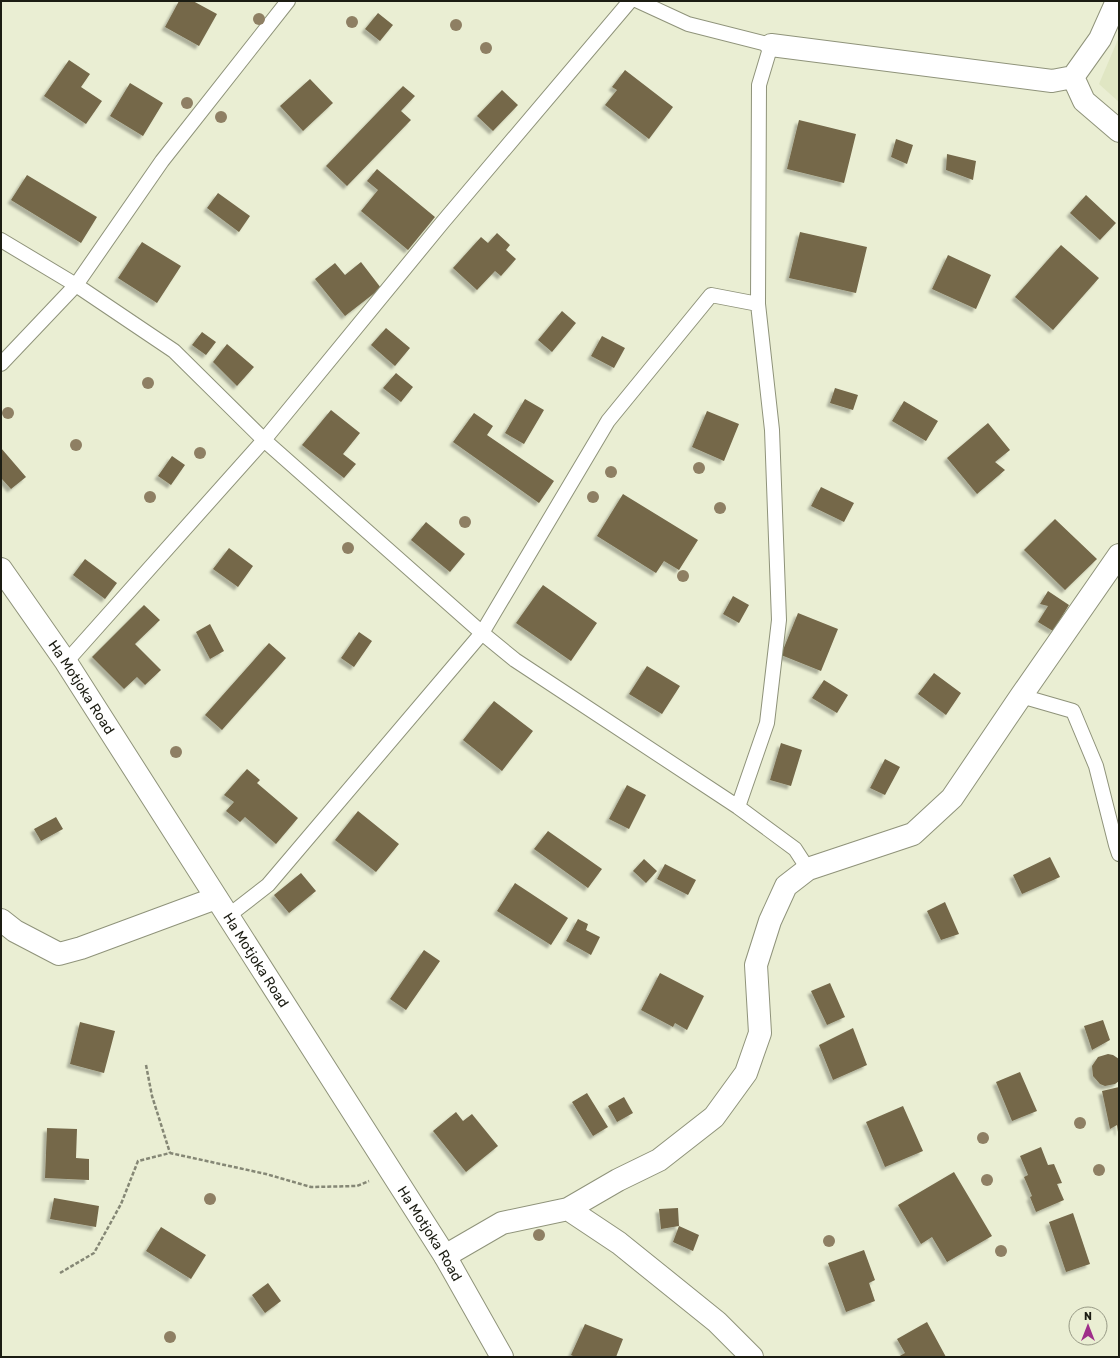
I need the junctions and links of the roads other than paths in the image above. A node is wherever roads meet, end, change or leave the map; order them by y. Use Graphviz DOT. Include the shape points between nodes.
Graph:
graph roads {
  1 [pos="288,1"];
  2 [pos="630,1"];
  3 [pos="638,1"];
  4 [pos="1117,1"];
  5 [pos="771,45"];
  6 [pos="1073,77"];
  7 [pos="1119,132"];
  8 [pos="1,240"];
  9 [pos="76,285"];
  10 [pos="758,304"];
  11 [pos="1,364"];
  12 [pos="264,440"];
  13 [pos="1119,555"];
  14 [pos="1,569"];
  15 [pos="482,634"];
  16 [pos="66,662"];
  17 [pos="1021,696"];
  18 [pos="738,807"];
  19 [pos="1119,854"];
  20 [pos="808,869"];
  21 [pos="216,898"];
  22 [pos="228,916"];
  23 [pos="1,920"];
  24 [pos="568,1209"];
  25 [pos="445,1256"];
  26 [pos="502,1357"];
  27 [pos="752,1357"];
  1 -- 9 [label="lane" via="162,161"];
  2 -- 12 [label="lane" via="442,222"];
  3 -- 5 [label="lane" via="688,24"];
  4 -- 6 [label="street" via="1100,39"];
  5 -- 6 [label="street" via="1052,81"];
  5 -- 10 [label="lane" via="759,85"];
  6 -- 7 [label="street" via="1084,101"];
  8 -- 9 [label="lane"];
  9 -- 11 [label="lane"];
  9 -- 12 [label="lane" via="174,351"];
  10 -- 15 [label="lane" via="711,295 608,421"];
  10 -- 18 [label="lane" via="772,430 779,620 767,723"];
  12 -- 15 [label="lane"];
  12 -- 16 [label="lane"];
  13 -- 17 [label="street"];
  14 -- 16 [label="street, Ha Motjoka Road"];
  15 -- 18 [label="lane" via="515,660"];
  15 -- 22 [label="lane" via="268,885"];
  16 -- 21 [label="street, Ha Motjoka Road"];
  17 -- 19 [label="lane" via="1073,711 1096,766"];
  17 -- 20 [label="street" via="952,798 913,834"];
  18 -- 20 [label="lane" via="795,849"];
  20 -- 24 [label="street" via="786,886 770,921 756,965 760,1033 746,1073 714,1117 659,1160"];
  21 -- 22 [label="street, Ha Motjoka Road"];
  21 -- 23 [label="street" via="59,954 15,931"];
  22 -- 25 [label="street, Ha Motjoka Road"];
  24 -- 25 [label="street" via="502,1223"];
  24 -- 27 [label="street" via="619,1243 717,1322"];
  25 -- 26 [label="street, Ha Motjoka Road"];
}
